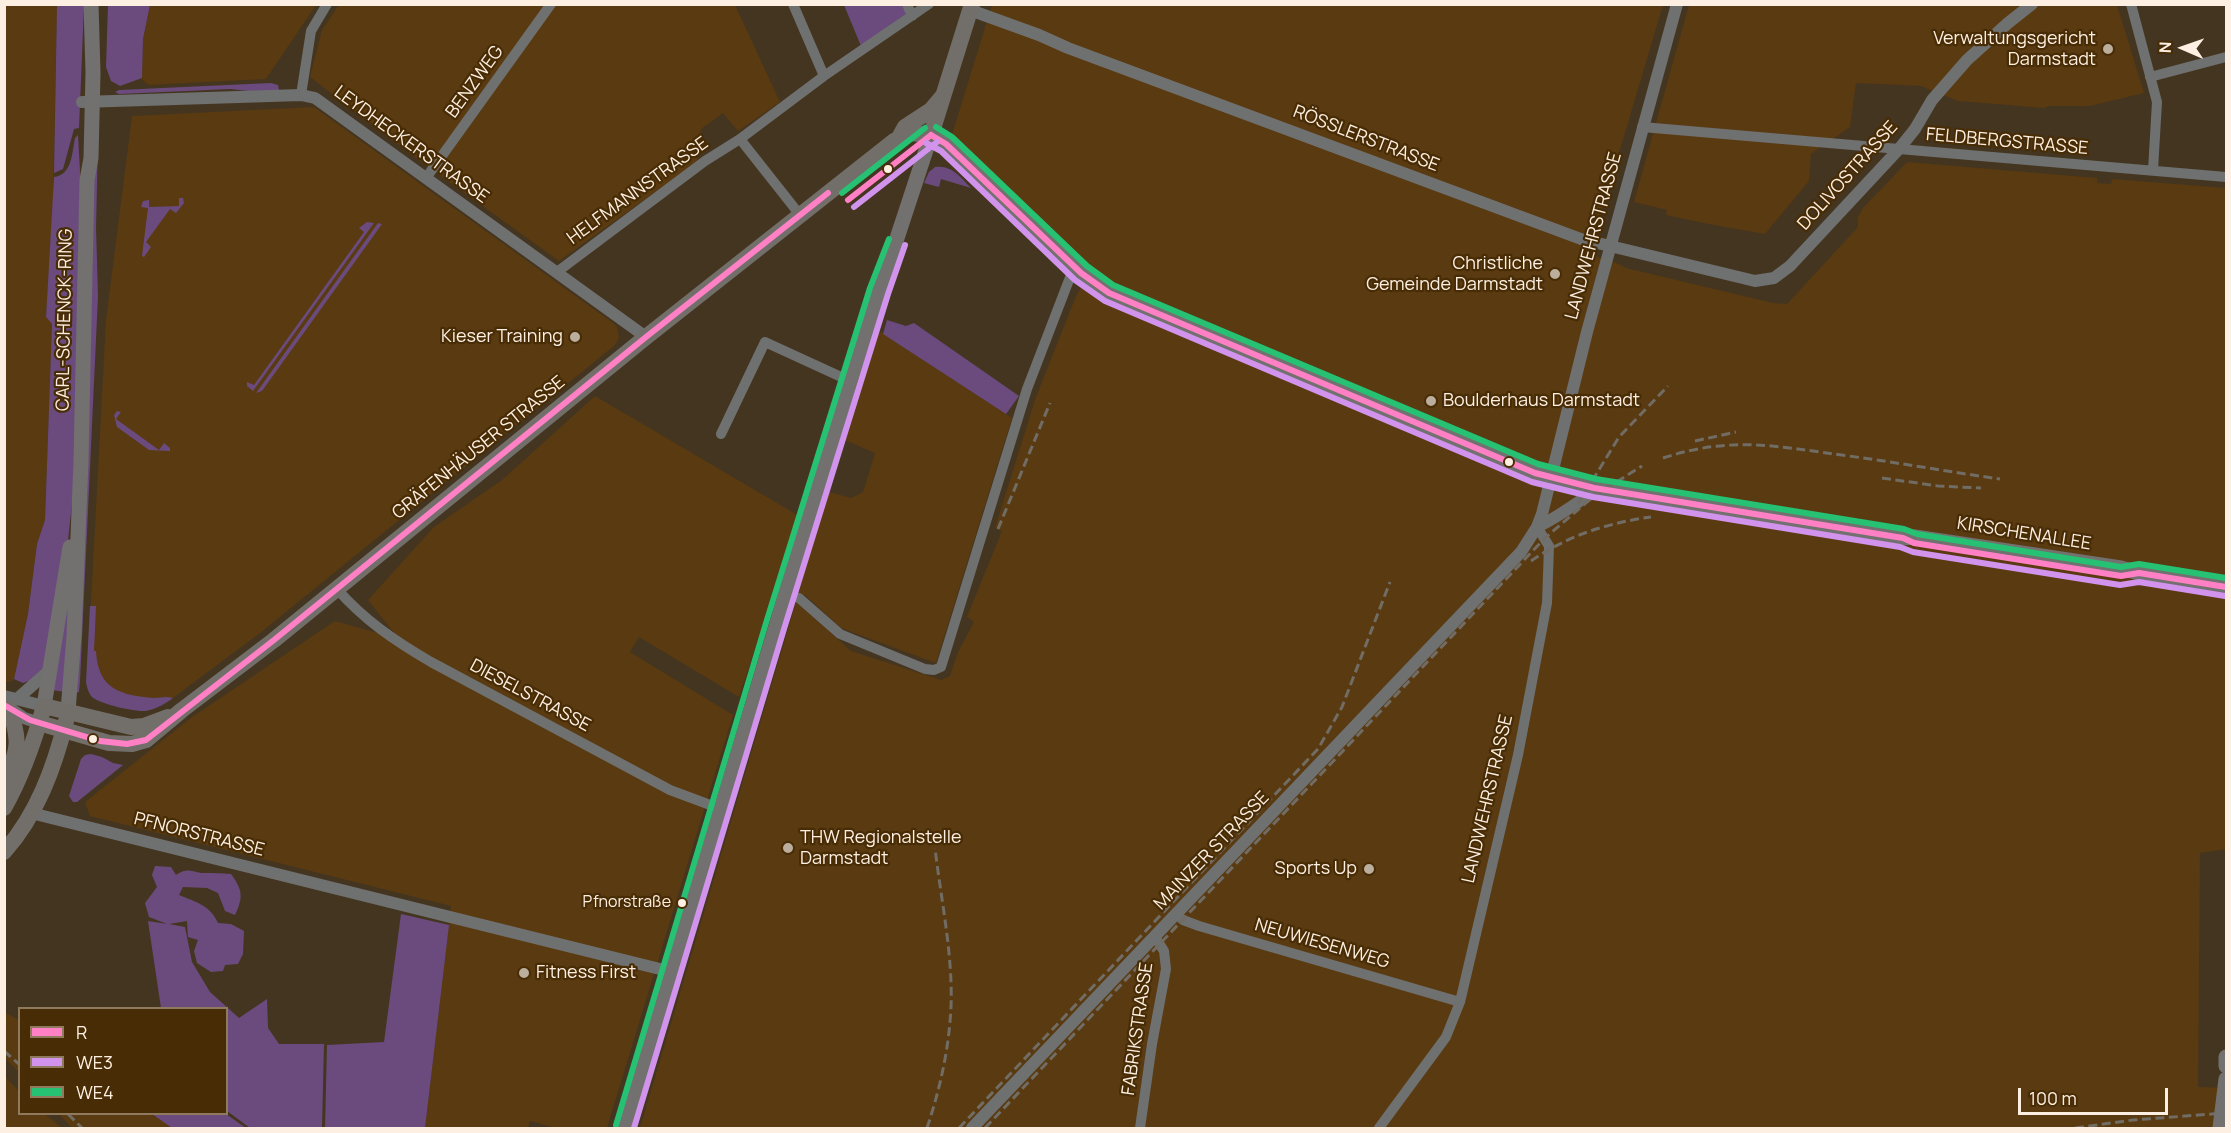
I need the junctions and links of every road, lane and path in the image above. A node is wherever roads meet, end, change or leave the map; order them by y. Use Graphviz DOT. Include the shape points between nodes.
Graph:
graph roads {
  1 [pos="90,4"];
  2 [pos="327,4"];
  3 [pos="551,4"];
  4 [pos="793,4"];
  5 [pos="907,4"];
  6 [pos="929,4"];
  7 [pos="1677,4"];
  8 [pos="2032,4"];
  9 [pos="2132,4"];
  10 [pos="968,6"];
  11 [pos="912,16"];
  12 [pos="2226,57"];
  13 [pos="824,76"];
  14 [pos="2150,77"];
  15 [pos="945,94"];
  16 [pos="301,95"];
  17 [pos="87,102"];
  18 [pos="1642,127"];
  19 [pos="932,135"];
  20 [pos="900,136"];
  21 [pos="740,139"];
  22 [pos="1899,149"];
  23 [pos="2153,170"];
  24 [pos="2226,177"];
  25 [pos="426,178"];
  26 [pos="801,215"];
  27 [pos="1610,248"];
  28 [pos="1074,267"];
  29 [pos="557,272"];
  30 [pos="1755,281"];
  31 [pos="646,337"];
  32 [pos="850,381"];
  33 [pos="721,434"];
  34 [pos="81,461"];
  35 [pos="1550,478"];
  36 [pos="1598,489"];
  37 [pos="1537,527"];
  38 [pos="2226,587"];
  39 [pos="337,589"];
  40 [pos="785,594"];
  41 [pos="51,669"];
  42 [pos="8,702"];
  43 [pos="44,706"];
  44 [pos="182,710"];
  45 [pos="68,711"];
  46 [pos="39,723"];
  47 [pos="64,730"];
  48 [pos="100,741"];
  49 [pos="50,774"];
  50 [pos="4,781"];
  51 [pos="6,806"];
  52 [pos="722,809"];
  53 [pos="31,813"];
  54 [pos="4,852"];
  55 [pos="1176,914"];
  56 [pos="1155,937"];
  57 [pos="672,972"];
  58 [pos="1460,1002"];
  59 [pos="2226,1057"];
  60 [pos="2226,1066"];
  61 [pos="2226,1079"];
  62 [pos="625,1128"];
  63 [pos="972,1128"];
  64 [pos="1140,1128"];
  65 [pos="1379,1128"];
  66 [pos="2220,1128"];
  1 -- 17 [label="main road, CARL-SCHENCK-RING" via="84,58"];
  2 -- 16 [label="street" via="311,31"];
  3 -- 25 [label="street, BENZWEG"];
  4 -- 13 [label="street"];
  5 -- 11 [label="street"];
  6 -- 11 [label="street, HELFMANNSTRASSE"];
  7 -- 18 [label="street, LANDWEHRSTRASSE"];
  8 -- 22 [label="street, DOLIVOSTRASSE" via="1967,60 1932,100"];
  9 -- 14 [label="street"];
  10 -- 15 [label="main road"];
  10 -- 27 [label="street, RÖSSLERSTRASSE"];
  11 -- 13 [label="street, HELFMANNSTRASSE"];
  12 -- 14 [label="street"];
  13 -- 21 [label="street, HELFMANNSTRASSE"];
  14 -- 23 [label="street" via="2157,102"];
  15 -- 19 [label="main road"];
  15 -- 20 [label="main road, GRÄFENHÄUSER STRASSE" via="931,110 905,127"];
  16 -- 17 [label="street, LEYDHECKERSTRASSE"];
  16 -- 25 [label="street, LEYDHECKERSTRASSE" via="326,104"];
  17 -- 34 [label="main road, CARL-SCHENCK-RING" via="82,149 87,180"];
  18 -- 22 [label="street, FELDBERGSTRASSE"];
  18 -- 27 [label="street, LANDWEHRSTRASSE"];
  19 -- 20 [label="main road"];
  19 -- 28 [label="main road, KIRSCHENALLEE"];
  19 -- 32 [label="main road"];
  20 -- 26 [label="main road, GRÄFENHÄUSER STRASSE"];
  21 -- 26 [label="street"];
  21 -- 29 [label="street, HELFMANNSTRASSE"];
  22 -- 23 [label="street, FELDBERGSTRASSE"];
  22 -- 30 [label="street, DOLIVOSTRASSE" via="1790,266 1774,278"];
  23 -- 24 [label="street, FELDBERGSTRASSE"];
  25 -- 29 [label="street, LEYDHECKERSTRASSE"];
  26 -- 31 [label="main road, GRÄFENHÄUSER STRASSE"];
  27 -- 30 [label="street, RÖSSLERSTRASSE"];
  27 -- 35 [label="street, LANDWEHRSTRASSE"];
  28 -- 35 [label="main road, KIRSCHENALLEE" via="1118,298"];
  28 -- 40 [label="street" via="1027,389 940,667 926,669 840,634 799,598"];
  29 -- 31 [label="street, LEYDHECKERSTRASSE"];
  31 -- 39 [label="main road, GRÄFENHÄUSER STRASSE"];
  32 -- 33 [label="street" via="765,342"];
  32 -- 40 [label="main road"];
  34 -- 41 [label="main road, CARL-SCHENCK-RING"];
  34 -- 45 [label="main road, CARL-SCHENCK-RING"];
  35 -- 36 [label="main road, KIRSCHENALLEE"];
  35 -- 37 [label="street, MAINZER STRASSE"];
  36 -- 37 [label="street"];
  36 -- 38 [label="main road, KIRSCHENALLEE" via="2121,576 2139,573"];
  37 -- 55 [label="street, MAINZER STRASSE" via="1512,562"];
  37 -- 58 [label="street, LANDWEHRSTRASSE" via="1549,546 1546,603 1518,755"];
  39 -- 44 [label="main road, GRÄFENHÄUSER STRASSE"];
  39 -- 52 [label="street, DIESELSTRASSE" via="396,642 670,790"];
  40 -- 52 [label="main road"];
  41 -- 42 [label="street"];
  41 -- 43 [label="main road, CARL-SCHENCK-RING"];
  42 -- 43 [label="street"];
  42 -- 46 [label="street" via="24,717"];
  42 -- 50 [label="main road" via="18,741"];
  43 -- 45 [label="main road, GRÄFENHÄUSER STRASSE"];
  43 -- 46 [label="main road"];
  44 -- 45 [label="main road, GRÄFENHÄUSER STRASSE" via="131,727"];
  44 -- 48 [label="main road, GRÄFENHÄUSER STRASSE" via="139,743"];
  45 -- 47 [label="main road"];
  46 -- 47 [label="main road, GRÄFENHÄUSER STRASSE"];
  46 -- 51 [label="main road"];
  47 -- 48 [label="main road, GRÄFENHÄUSER STRASSE"];
  47 -- 49 [label="main road"];
  48 -- 49 [label="main road" via="76,744"];
  49 -- 53 [label="main road"];
  51 -- 53 [label="main road"];
  52 -- 57 [label="main road"];
  53 -- 54 [label="main road"];
  53 -- 57 [label="street, PFNORSTRASSE"];
  55 -- 56 [label="street, MAINZER STRASSE"];
  55 -- 58 [label="street, NEUWIESENWEG" via="1199,926"];
  56 -- 63 [label="street, MAINZER STRASSE"];
  56 -- 64 [label="street, FABRIKSTRASSE" via="1164,951 1166,969"];
  57 -- 62 [label="main road"];
  58 -- 65 [label="street, LANDWEHRSTRASSE" via="1446,1037"];
  59 -- 60 [label="main road"];
  61 -- 66 [label="main road, bridge"];
}
